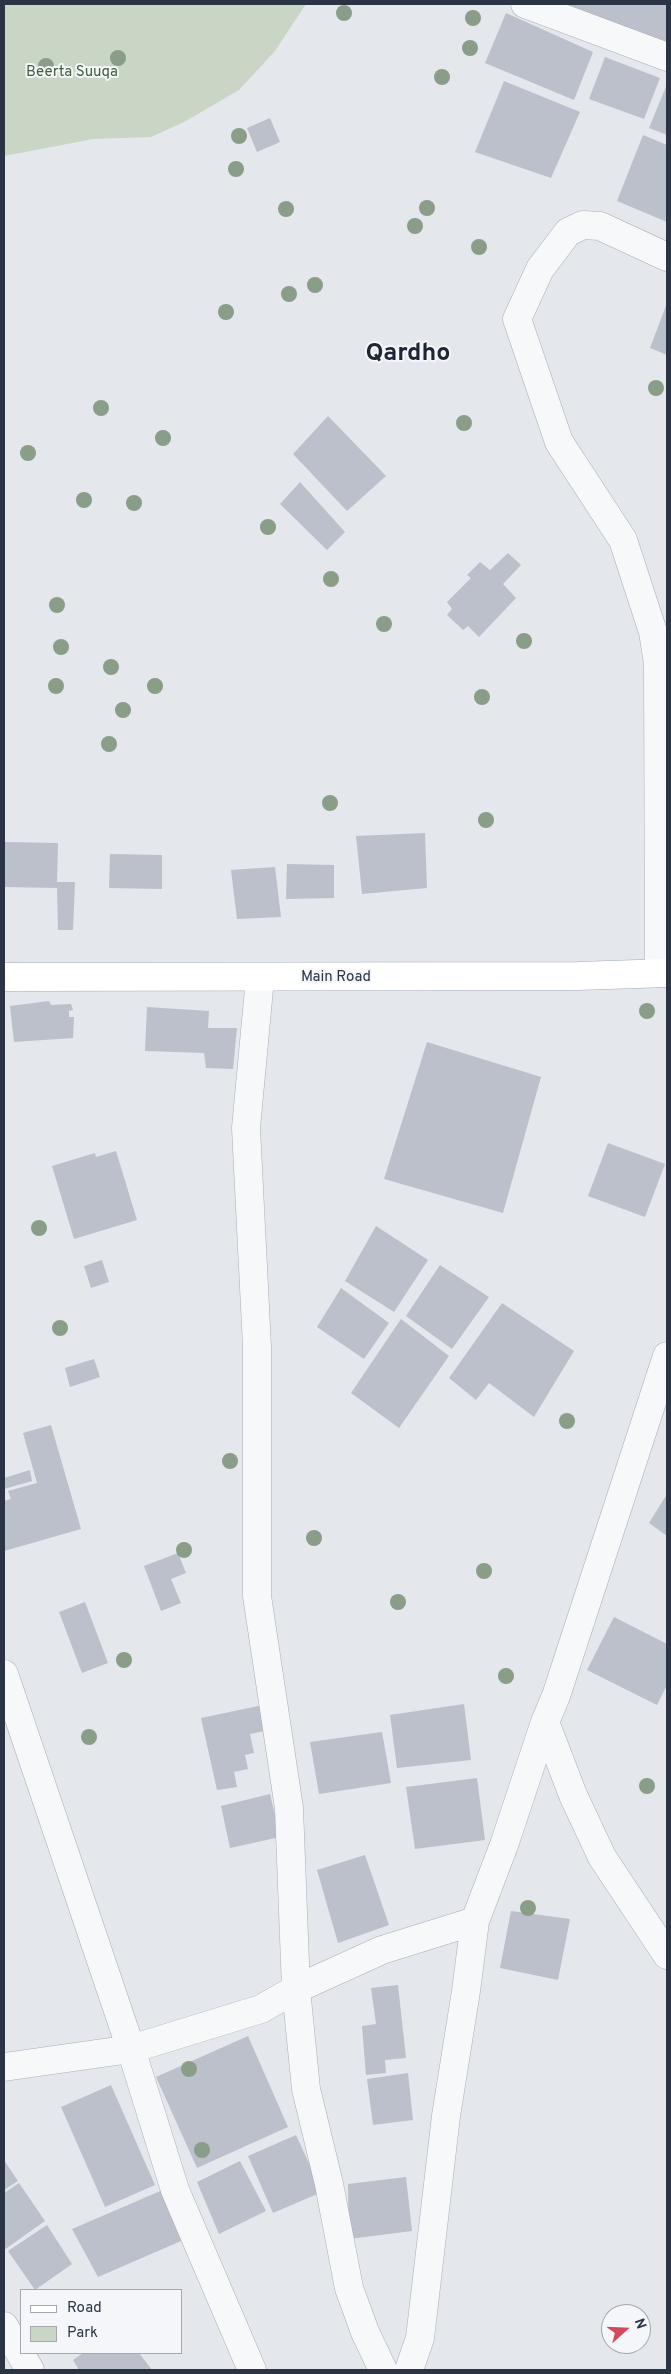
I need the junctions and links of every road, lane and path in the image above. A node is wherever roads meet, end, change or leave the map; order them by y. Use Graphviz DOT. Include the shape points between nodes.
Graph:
graph roads {
  1 [pos="525,4"];
  2 [pos="667,57"];
  3 [pos="667,257"];
  4 [pos="663,973"];
  5 [pos="4,977"];
  6 [pos="260,978"];
  7 [pos="667,1356"];
  8 [pos="4,1674"];
  9 [pos="544,1722"];
  10 [pos="474,1921"];
  11 [pos="667,1955"];
  12 [pos="296,1989"];
  13 [pos="131,2049"];
  14 [pos="4,2067"];
  15 [pos="4,2326"];
  16 [pos="20,2353"];
  17 [pos="21,2354"];
  18 [pos="30,2370"];
  19 [pos="252,2370"];
  20 [pos="383,2370"];
  21 [pos="409,2370"];
  1 -- 2 [label="street"];
  3 -- 4 [label="street" via="600,226 583,224 568,232 540,269 517,319 559,442 623,540 653,632 658,663"];
  4 -- 6 [label="main road, Main Road"];
  5 -- 6 [label="main road, Main Road"];
  6 -- 12 [label="street" via="246,1128 257,1347 258,1596 289,1808"];
  7 -- 9 [label="street" via="556,1696"];
  8 -- 13 [label="street"];
  9 -- 10 [label="street" via="504,1844"];
  9 -- 11 [label="street" via="573,1796 602,1857"];
  10 -- 12 [label="street" via="382,1950"];
  10 -- 21 [label="street" via="446,2116 420,2338"];
  12 -- 13 [label="street" via="262,2009"];
  12 -- 20 [label="street" via="306,2089 349,2288"];
  13 -- 14 [label="street"];
  13 -- 19 [label="street" via="174,2190"];
  15 -- 16 [label="street"];
  17 -- 18 [label="street"];
}
